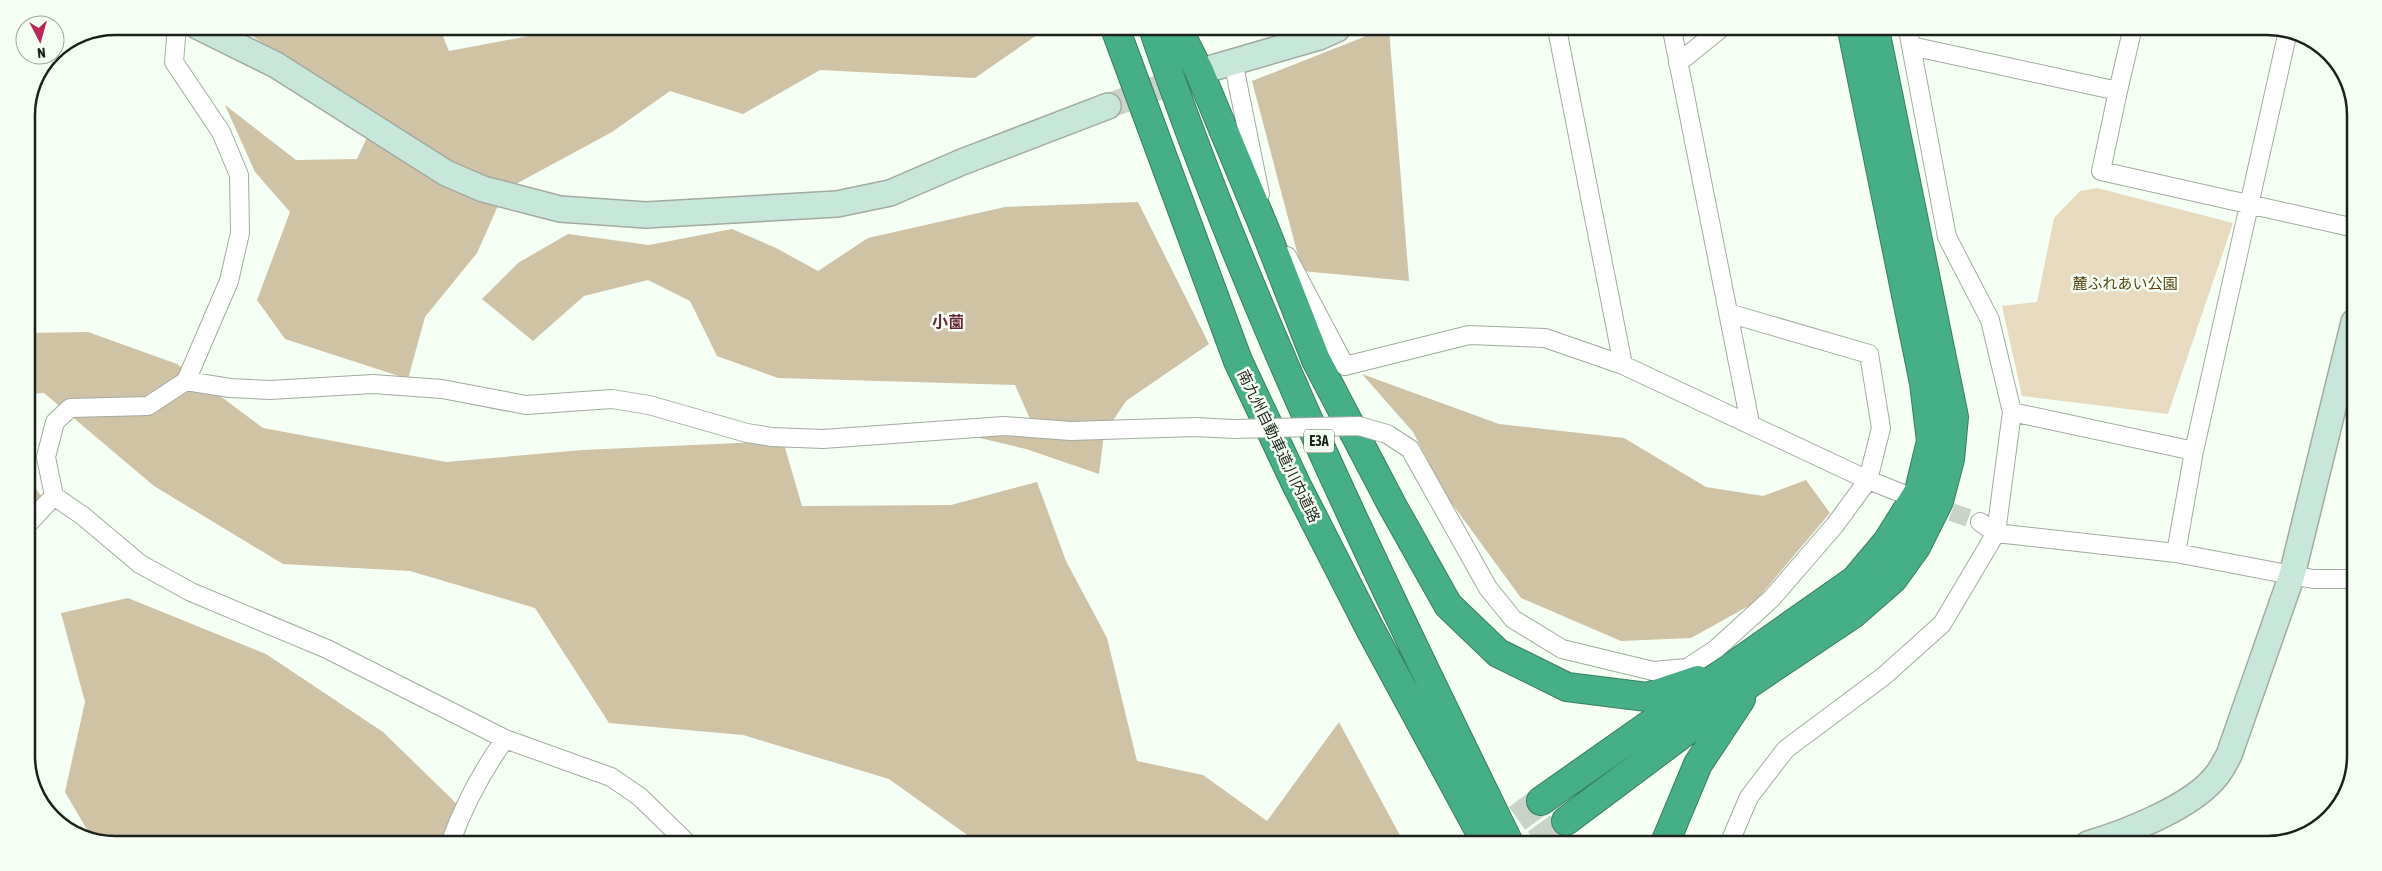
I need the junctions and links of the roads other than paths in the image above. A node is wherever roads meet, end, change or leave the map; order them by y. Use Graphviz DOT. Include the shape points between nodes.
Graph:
graph roads {
  1 [pos="176,35"];
  2 [pos="215,35"];
  3 [pos="1118,35"];
  4 [pos="1156,35"];
  5 [pos="1181,35"];
  6 [pos="1324,35"];
  7 [pos="1558,35"];
  8 [pos="1673,35"];
  9 [pos="1713,35"];
  10 [pos="1853,35"];
  11 [pos="1876,35"];
  12 [pos="2131,35"];
  13 [pos="1910,38"];
  14 [pos="2287,38"];
  15 [pos="1233,61"];
  16 [pos="1678,64"];
  17 [pos="1209,69"];
  18 [pos="2118,91"];
  19 [pos="1108,106"];
  20 [pos="2249,206"];
  21 [pos="2347,226"];
  22 [pos="1728,313"];
  23 [pos="2347,351"];
  24 [pos="1624,365"];
  25 [pos="186,381"];
  26 [pos="2012,412"];
  27 [pos="1750,423"];
  28 [pos="2194,451"];
  29 [pos="1868,480"];
  30 [pos="1901,493"];
  31 [pos="54,496"];
  32 [pos="35,516"];
  33 [pos="1313,518"];
  34 [pos="1980,522"];
  35 [pos="1996,533"];
  36 [pos="2176,553"];
  37 [pos="2292,575"];
  38 [pos="2347,579"];
  39 [pos="1742,674"];
  40 [pos="506,739"];
  41 [pos="1541,801"];
  42 [pos="1566,821"];
  43 [pos="453,836"];
  44 [pos="680,836"];
  45 [pos="1471,836"];
  46 [pos="1482,836"];
  47 [pos="1506,836"];
  48 [pos="1668,836"];
  49 [pos="1732,836"];
  50 [pos="2113,836"];
  1 -- 25 [label="street" via="174,62 221,132 239,174 240,233 229,281"];
  2 -- 19 [label="street" via="276,65 446,173 483,189 560,209 646,215 836,204 890,193"];
  3 -- 33 [label="highway, 南九州自動車道;川内道路 / E3A" via="1238,361"];
  4 -- 47 [label="highway, E3A" via="1215,201 1327,461 1418,661"];
  5 -- 39 [label="highway" via="1266,232 1316,360 1448,605 1498,653 1568,687 1647,697"];
  6 -- 15 [label="street"];
  7 -- 24 [label="street"];
  8 -- 16 [label="street"];
  9 -- 16 [label="street"];
  10 -- 39 [label="highway" via="1924,383 1931,441 1919,491 1887,542 1855,580"];
  11 -- 39 [label="highway" via="1954,417 1950,459 1939,501 1916,547 1892,579 1853,614"];
  12 -- 18 [label="street"];
  13 -- 18 [label="street"];
  13 -- 26 [label="street" via="1948,237 1990,320"];
  14 -- 20 [label="street"];
  15 -- 17 [label="street"];
  15 -- 24 [label="street" via="1263,210 1345,366 1469,336 1545,338"];
  16 -- 22 [label="street"];
  18 -- 20 [label="street" via="2101,171"];
  20 -- 21 [label="street"];
  20 -- 28 [label="street"];
  22 -- 27 [label="street"];
  22 -- 29 [label="street" via="1869,354 1881,428"];
  23 -- 37 [label="street"];
  24 -- 27 [label="street"];
  25 -- 29 [label="street, bridge" via="270,390 373,384 442,389 526,405 612,399 649,405 747,433 823,439 1004,426 1071,431 1359,426 1387,434 1410,449 1488,588 1513,619 1562,649 1653,671 1687,668 1716,649 1772,598 1835,525"];
  25 -- 31 [label="street" via="148,406 70,408 56,422 46,458"];
  26 -- 28 [label="street"];
  26 -- 35 [label="street"];
  27 -- 29 [label="street"];
  28 -- 36 [label="street"];
  29 -- 30 [label="street"];
  31 -- 32 [label="street"];
  31 -- 40 [label="street" via="140,564 191,592 328,650"];
  33 -- 45 [label="highway" via="1377,662"];
  33 -- 46 [label="highway, 南九州自動車道;川内道路 / E3A"];
  34 -- 35 [label="street"];
  35 -- 36 [label="street"];
  35 -- 49 [label="street" via="1942,624 1884,676 1786,749 1749,797"];
  36 -- 37 [label="street"];
  37 -- 38 [label="street"];
  37 -- 50 [label="street" via="2229,755 2216,776 2198,793 2161,816"];
  39 -- 41 [label="highway"];
  39 -- 42 [label="highway"];
  39 -- 48 [label="highway" via="1698,764"];
  40 -- 43 [label="street" via="489,761"];
  40 -- 44 [label="street" via="612,777 640,797"];
}
